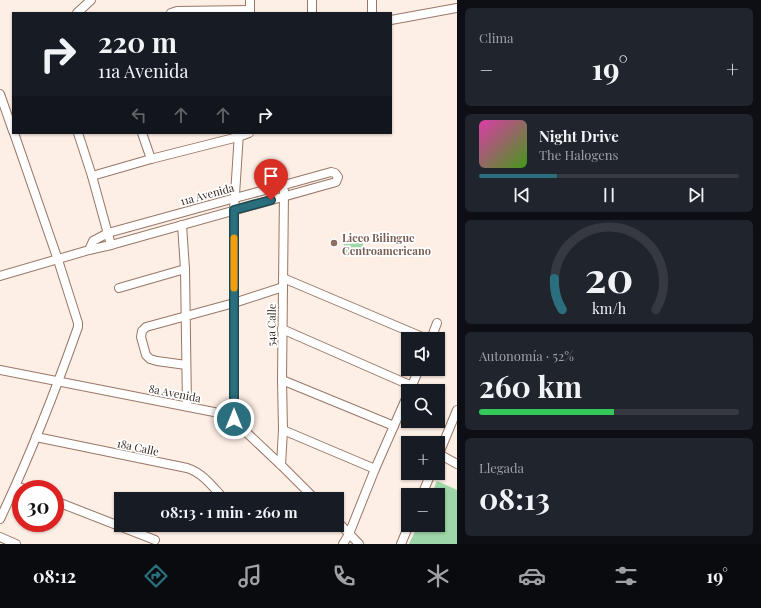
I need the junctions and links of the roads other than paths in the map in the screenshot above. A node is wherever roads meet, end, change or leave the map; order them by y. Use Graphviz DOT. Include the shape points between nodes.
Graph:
graph roads {
  1 [pos="92,0"];
  2 [pos="250,0"];
  3 [pos="312,0"];
  4 [pos="372,0"];
  5 [pos="457,8"];
  6 [pos="78,12"];
  7 [pos="174,12"];
  8 [pos="250,12"];
  9 [pos="312,12"];
  10 [pos="372,12"];
  11 [pos="392,20"];
  12 [pos="0,94"];
  13 [pos="12,129"];
  14 [pos="14,134"];
  15 [pos="78,134"];
  16 [pos="142,134"];
  17 [pos="238,135"];
  18 [pos="151,159"];
  19 [pos="92,176"];
  20 [pos="284,185"];
  21 [pos="283,197"];
  22 [pos="235,198"];
  23 [pos="234,210"];
  24 [pos="182,225"];
  25 [pos="108,233"];
  26 [pos="111,245"];
  27 [pos="89,250"];
  28 [pos="58,260"];
  29 [pos="185,270"];
  30 [pos="0,276"];
  31 [pos="283,278"];
  32 [pos="283,287"];
  33 [pos="119,288"];
  34 [pos="234,303"];
  35 [pos="186,317"];
  36 [pos="437,323"];
  37 [pos="282,329"];
  38 [pos="410,332"];
  39 [pos="434,332"];
  40 [pos="186,365"];
  41 [pos="0,370"];
  42 [pos="282,380"];
  43 [pos="58,381"];
  44 [pos="401,384"];
  45 [pos="187,406"];
  46 [pos="401,410"];
  47 [pos="457,410"];
  48 [pos="234,419"];
  49 [pos="394,426"];
  50 [pos="283,430"];
  51 [pos="36,437"];
  52 [pos="445,438"];
  53 [pos="445,458"];
  54 [pos="281,464"];
  55 [pos="457,464"];
  56 [pos="375,469"];
  57 [pos="18,480"];
  58 [pos="218,492"];
  59 [pos="308,492"];
  60 [pos="12,494"];
  61 [pos="64,505"];
  62 [pos="0,519"];
  63 [pos="344,528"];
  64 [pos="406,532"];
  65 [pos="350,534"];
  66 [pos="0,537"];
  67 [pos="155,540"];
  68 [pos="16,544"];
  69 [pos="343,544"];
  70 [pos="359,544"];
  71 [pos="401,544"];
  1 -- 6 [label="street"];
  2 -- 8 [label="street"];
  3 -- 9 [label="street"];
  4 -- 10 [label="street"];
  5 -- 11 [label="street"];
  7 -- 8 [label="street"];
  12 -- 13 [label="street"];
  14 -- 28 [label="street"];
  15 -- 19 [label="street"];
  16 -- 18 [label="street"];
  17 -- 18 [label="street"];
  17 -- 22 [label="street"];
  18 -- 19 [label="street"];
  19 -- 25 [label="street"];
  20 -- 21 [label="street, 54a Calle"];
  20 -- 21 [label="street, 11a Avenida" via="331,172 336,173 338,177 336,182"];
  20 -- 22 [label="street, 11a Avenida"];
  21 -- 23 [label="street, 11a Avenida"];
  21 -- 31 [label="street, 54a Calle"];
  22 -- 23 [label="street"];
  22 -- 25 [label="street, 11a Avenida"];
  23 -- 24 [label="street, 11a Avenida"];
  23 -- 34 [label="street"];
  24 -- 26 [label="street, 11a Avenida"];
  24 -- 29 [label="street"];
  25 -- 26 [label="street"];
  25 -- 27 [label="street, 11a Avenida" via="93,241"];
  26 -- 27 [label="street, 11a Avenida"];
  27 -- 28 [label="street, 11a Avenida"];
  28 -- 30 [label="street, 11a Avenida"];
  28 -- 43 [label="street" via="78,327"];
  29 -- 33 [label="street"];
  29 -- 35 [label="street"];
  31 -- 32 [label="street, 54a Calle"];
  31 -- 38 [label="street"];
  32 -- 34 [label="street"];
  32 -- 37 [label="street, 54a Calle"];
  34 -- 35 [label="street"];
  34 -- 48 [label="street"];
  35 -- 40 [label="street"];
  35 -- 40 [label="street" via="146,328 142,331 141,337 146,355 150,359"];
  36 -- 39 [label="street"];
  37 -- 42 [label="street, 54a Calle"];
  37 -- 44 [label="street"];
  40 -- 45 [label="street"];
  41 -- 43 [label="street, 8a Avenida"];
  42 -- 49 [label="street"];
  42 -- 50 [label="street, 54a Calle"];
  43 -- 45 [label="street, 8a Avenida"];
  43 -- 51 [label="street"];
  45 -- 48 [label="street, 8a Avenida"];
  46 -- 49 [label="street"];
  47 -- 52 [label="street"];
  48 -- 54 [label="street, 8a Avenida"];
  49 -- 56 [label="street"];
  50 -- 54 [label="street, 54a Calle"];
  50 -- 56 [label="street"];
  51 -- 57 [label="street"];
  51 -- 58 [label="street, 18a Calle" via="187,468 203,476"];
  53 -- 55 [label="street"];
  54 -- 59 [label="street, 8a Avenida"];
  56 -- 65 [label="street"];
  60 -- 62 [label="street"];
  61 -- 67 [label="street"];
  63 -- 65 [label="street"];
  64 -- 71 [label="street"];
  65 -- 69 [label="street"];
  65 -- 70 [label="street"];
  66 -- 68 [label="street"];
}
